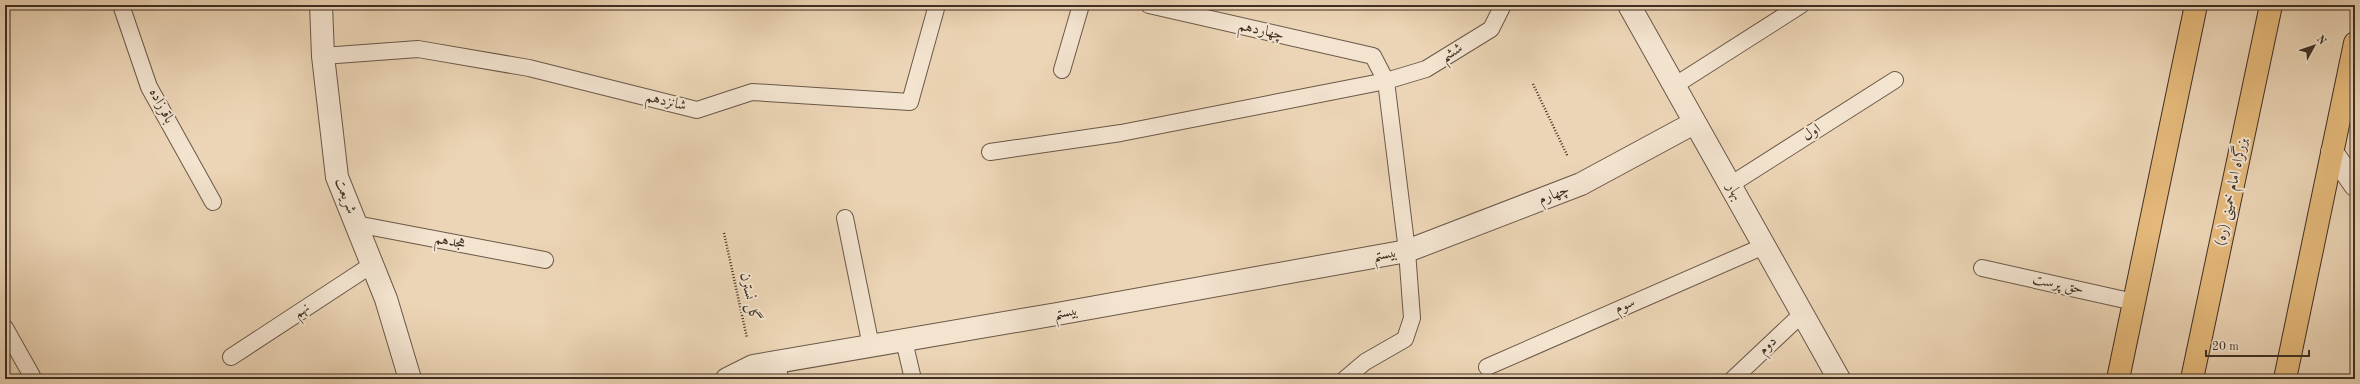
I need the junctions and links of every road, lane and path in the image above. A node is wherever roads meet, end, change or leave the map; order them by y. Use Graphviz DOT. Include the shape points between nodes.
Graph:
graph roads {
  1 [pos="121,5"];
  2 [pos="321,5"];
  3 [pos="937,5"];
  4 [pos="1081,5"];
  5 [pos="1149,5"];
  6 [pos="1503,5"];
  7 [pos="1629,5"];
  8 [pos="1801,5"];
  9 [pos="2196,5"];
  10 [pos="2271,5"];
  11 [pos="2355,44"];
  12 [pos="323,56"];
  13 [pos="1373,56"];
  14 [pos="1062,70"];
  15 [pos="1895,80"];
  16 [pos="1386,81"];
  17 [pos="1533,84"];
  18 [pos="1674,86"];
  19 [pos="1694,123"];
  20 [pos="990,152"];
  21 [pos="2332,152"];
  22 [pos="1582,184"];
  23 [pos="2355,185"];
  24 [pos="1730,186"];
  25 [pos="213,202"];
  26 [pos="845,218"];
  27 [pos="356,224"];
  28 [pos="724,233"];
  29 [pos="1764,246"];
  30 [pos="1407,251"];
  31 [pos="545,260"];
  32 [pos="373,264"];
  33 [pos="1982,268"];
  34 [pos="2134,302"];
  35 [pos="1802,314"];
  36 [pos="5,328"];
  37 [pos="904,341"];
  38 [pos="871,346"];
  39 [pos="231,357"];
  40 [pos="753,366"];
  41 [pos="1487,367"];
  42 [pos="778,370"];
  43 [pos="32,376"];
  44 [pos="410,379"];
  45 [pos="727,379"];
  46 [pos="913,379"];
  47 [pos="1344,379"];
  48 [pos="1734,379"];
  49 [pos="1839,379"];
  50 [pos="2118,379"];
  51 [pos="2192,379"];
  52 [pos="2285,379"];
  1 -- 25 [label="lane, باقرزاده" via="150,87"];
  2 -- 12 [label="street, شریعت"];
  3 -- 12 [label="lane, شانزدهم" via="910,102 752,92 697,110 529,68 418,49"];
  4 -- 14 [label="lane"];
  5 -- 13 [label="lane, چهاردهم"];
  6 -- 16 [label="lane, ششم" via="1491,29 1426,69"];
  7 -- 18 [label="street, بهار"];
  8 -- 18 [label="lane"];
  9 -- 34 [label="highway"];
  10 -- 51 [label="highway, بزرگراه امام خمینی (ره)"];
  11 -- 21 [label="highway"];
  12 -- 27 [label="street, شریعت" via="337,177"];
  13 -- 16 [label="lane, بیستم"];
  15 -- 24 [label="lane, اول"];
  16 -- 20 [label="lane, ششم" via="1121,133"];
  16 -- 30 [label="lane, بیستم"];
  17 -- 22 [label="path"];
  18 -- 19 [label="street, بهار"];
  19 -- 22 [label="street, چهارم"];
  19 -- 24 [label="street, بهار"];
  21 -- 23 [label="street"];
  21 -- 52 [label="highway"];
  22 -- 30 [label="street, چهارم"];
  24 -- 29 [label="street, بهار"];
  26 -- 38 [label="lane"];
  27 -- 31 [label="lane, هجدهم"];
  27 -- 32 [label="street, شریعت"];
  28 -- 40 [label="path, گل نسترن"];
  29 -- 35 [label="street, بهار"];
  29 -- 41 [label="lane, سوم"];
  30 -- 37 [label="street, بیستم"];
  30 -- 47 [label="lane, بیستم" via="1412,318 1404,339 1365,362"];
  32 -- 39 [label="lane, نهم"];
  32 -- 44 [label="street, شریعت"];
  33 -- 34 [label="lane, حق پرست"];
  34 -- 50 [label="highway"];
  35 -- 48 [label="lane, دوم"];
  35 -- 49 [label="street, بهار"];
  36 -- 43 [label="lane"];
  37 -- 38 [label="street, بیستم"];
  37 -- 46 [label="lane"];
  38 -- 42 [label="street, بیستم"];
  40 -- 42 [label="street, بیستم"];
  40 -- 45 [label="street, بیستم"];
}
